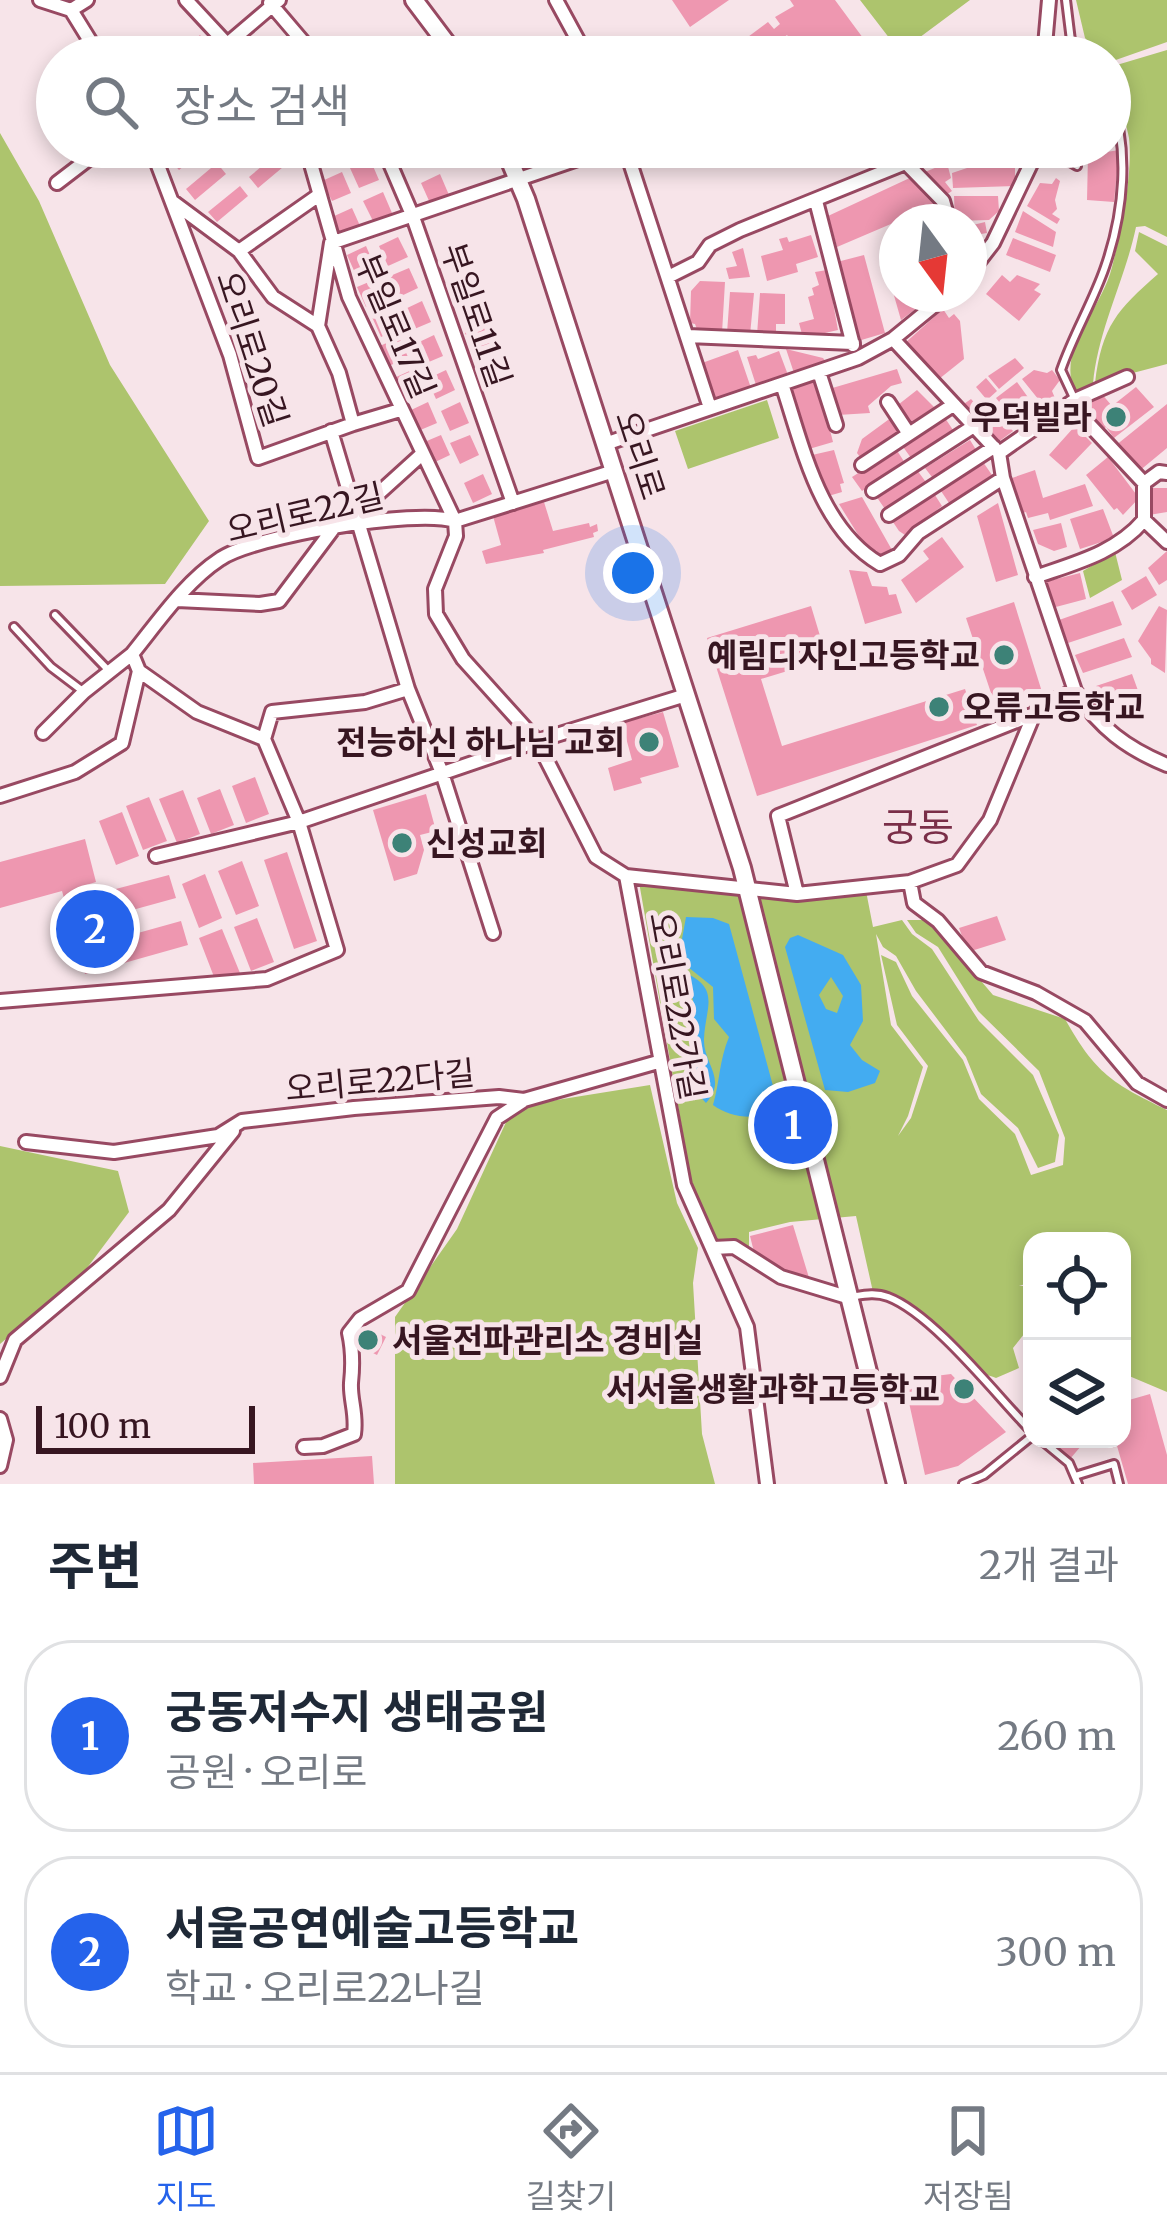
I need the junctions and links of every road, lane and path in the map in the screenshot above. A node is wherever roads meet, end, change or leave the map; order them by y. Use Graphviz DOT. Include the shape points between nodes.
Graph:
graph roads {
  1 [pos="40,0"];
  2 [pos="87,0"];
  3 [pos="187,0"];
  4 [pos="414,0"];
  5 [pos="556,0"];
  6 [pos="1049,0"];
  7 [pos="1066,0"];
  8 [pos="273,2"];
  9 [pos="71,10"];
  10 [pos="87,36"];
  11 [pos="223,36"];
  12 [pos="236,36"];
  13 [pos="300,36"];
  14 [pos="441,36"];
  15 [pos="576,36"];
  16 [pos="1046,36"];
  17 [pos="1070,36"];
  18 [pos="77,168"];
  19 [pos="159,168"];
  20 [pos="312,168"];
  21 [pos="392,168"];
  22 [pos="513,168"];
  23 [pos="554,168"];
  24 [pos="632,168"];
  25 [pos="891,168"];
  26 [pos="911,168"];
  27 [pos="1031,168"];
  28 [pos="1123,168"];
  29 [pos="518,181"];
  30 [pos="57,183"];
  31 [pos="319,195"];
  32 [pos="172,201"];
  33 [pos="816,201"];
  34 [pos="945,204"];
  35 [pos="412,217"];
  36 [pos="331,243"];
  37 [pos="239,251"];
  38 [pos="987,252"];
  39 [pos="668,277"];
  40 [pos="926,312"];
  41 [pos="318,326"];
  42 [pos="688,336"];
  43 [pos="893,339"];
  44 [pos="853,343"];
  45 [pos="858,358"];
  46 [pos="819,372"];
  47 [pos="1127,377"];
  48 [pos="782,384"];
  49 [pos="1075,400"];
  50 [pos="887,402"];
  51 [pos="953,405"];
  52 [pos="710,408"];
  53 [pos="400,410"];
  54 [pos="352,424"];
  55 [pos="836,424"];
  56 [pos="974,426"];
  57 [pos="331,431"];
  58 [pos="909,434"];
  59 [pos="896,443"];
  60 [pos="605,444"];
  61 [pos="996,450"];
  62 [pos="421,454"];
  63 [pos="915,464"];
  64 [pos="862,465"];
  65 [pos="614,471"];
  66 [pos="1167,473"];
  67 [pos="1003,478"];
  68 [pos="1144,483"];
  69 [pos="934,486"];
  70 [pos="873,491"];
  71 [pos="513,502"];
  72 [pos="890,515"];
  73 [pos="358,517"];
  74 [pos="1144,520"];
  75 [pos="455,521"];
  76 [pos="334,528"];
  77 [pos="1167,542"];
  78 [pos="1035,577"];
  79 [pos="177,600"];
  80 [pos="55,614"];
  81 [pos="14,627"];
  82 [pos="132,654"];
  83 [pos="109,671"];
  84 [pos="139,671"];
  85 [pos="408,689"];
  86 [pos="84,692"];
  87 [pos="1075,692"];
  88 [pos="686,695"];
  89 [pos="1034,714"];
  90 [pos="43,733"];
  91 [pos="264,740"];
  92 [pos="537,740"];
  93 [pos="1167,765"];
  94 [pos="442,773"];
  95 [pos="0,796"];
  96 [pos="298,822"];
  97 [pos="156,856"];
  98 [pos="626,876"];
  99 [pos="910,882"];
  100 [pos="747,886"];
  101 [pos="797,894"];
  102 [pos="493,933"];
  103 [pos="0,1001"];
  104 [pos="658,1062"];
  105 [pos="524,1100"];
  106 [pos="1167,1100"];
  107 [pos="242,1121"];
  108 [pos="26,1142"];
  109 [pos="713,1249"];
  110 [pos="847,1297"];
  111 [pos="0,1377"];
  112 [pos="0,1418"];
  113 [pos="1023,1424"];
  114 [pos="1023,1442"];
  115 [pos="304,1447"];
  116 [pos="1051,1448"];
  117 [pos="0,1466"];
  118 [pos="1077,1480"];
  119 [pos="767,1484"];
  120 [pos="896,1484"];
  121 [pos="963,1484"];
  122 [pos="1119,1484"];
  1 -- 9 [label="street"];
  2 -- 9 [label="street"];
  3 -- 11 [label="street"];
  4 -- 14 [label="main road"];
  5 -- 15 [label="street"];
  6 -- 16 [label="street"];
  7 -- 17 [label="lane"];
  8 -- 12 [label="street"];
  8 -- 13 [label="street"];
  9 -- 10 [label="street"];
  18 -- 30 [label="street"];
  19 -- 32 [label="street, 오리로20길"];
  20 -- 31 [label="street, 부일로17길"];
  21 -- 35 [label="street, 부일로11길"];
  22 -- 29 [label="main road, 오리로"];
  23 -- 29 [label="street"];
  24 -- 39 [label="street"];
  25 -- 33 [label="street"];
  26 -- 34 [label="street"];
  27 -- 38 [label="street"];
  28 -- 49 [label="lane" via="1106,266 1061,370"];
  29 -- 35 [label="street"];
  29 -- 60 [label="main road, 오리로"];
  31 -- 36 [label="street, 부일로17길"];
  31 -- 37 [label="street, 오리로20길"];
  32 -- 37 [label="street, 오리로20길"];
  32 -- 57 [label="street, 오리로20길" via="258,458"];
  33 -- 39 [label="street" via="710,245 698,262"];
  33 -- 44 [label="street"];
  35 -- 36 [label="street"];
  35 -- 71 [label="street, 부일로11길"];
  36 -- 41 [label="street"];
  36 -- 53 [label="street, 부일로17길"];
  37 -- 41 [label="street, 오리로20길" via="273,296"];
  39 -- 42 [label="street"];
  40 -- 43 [label="street"];
  41 -- 54 [label="street"];
  42 -- 44 [label="street"];
  42 -- 52 [label="street"];
  43 -- 45 [label="street"];
  43 -- 51 [label="street"];
  44 -- 45 [label="street"];
  45 -- 46 [label="street"];
  46 -- 48 [label="street"];
  46 -- 55 [label="street"];
  47 -- 49 [label="street"];
  48 -- 52 [label="street"];
  48 -- 67 [label="street" via="818,494 859,551 880,564"];
  49 -- 61 [label="street"];
  49 -- 68 [label="street"];
  50 -- 58 [label="street"];
  51 -- 56 [label="street"];
  51 -- 58 [label="street"];
  52 -- 60 [label="street"];
  53 -- 54 [label="street, 오리로20길"];
  53 -- 62 [label="street, 부일로17길"];
  54 -- 57 [label="street, 오리로20길"];
  56 -- 61 [label="street"];
  56 -- 63 [label="street"];
  57 -- 73 [label="street"];
  58 -- 59 [label="street"];
  59 -- 63 [label="street"];
  59 -- 64 [label="street"];
  60 -- 65 [label="main road, 오리로"];
  61 -- 67 [label="street"];
  61 -- 69 [label="street"];
  62 -- 73 [label="street"];
  62 -- 75 [label="street, 부일로17길"];
  63 -- 69 [label="street"];
  63 -- 70 [label="street"];
  65 -- 71 [label="street, 오리로22길"];
  65 -- 88 [label="main road, 오리로"];
  66 -- 68 [label="street"];
  67 -- 78 [label="street"];
  68 -- 74 [label="street"];
  69 -- 72 [label="street"];
  71 -- 75 [label="street, 오리로22길"];
  73 -- 75 [label="street, 오리로22길"];
  73 -- 76 [label="street, 오리로22길"];
  73 -- 85 [label="street"];
  74 -- 77 [label="street"];
  74 -- 78 [label="street" via="1128,539"];
  75 -- 92 [label="street, 오리로22가길" via="434,589 436,614 463,659"];
  76 -- 79 [label="street, 오리로22길" via="220,559"];
  76 -- 79 [label="street" via="279,601"];
  78 -- 87 [label="street"];
  79 -- 82 [label="street, 오리로22길"];
  80 -- 83 [label="lane"];
  81 -- 86 [label="lane"];
  82 -- 83 [label="street, 오리로22길"];
  82 -- 84 [label="street"];
  83 -- 86 [label="street, 오리로22길"];
  84 -- 91 [label="street" via="197,712"];
  84 -- 95 [label="street" via="122,742 75,772"];
  85 -- 91 [label="street" via="272,712"];
  85 -- 94 [label="street"];
  86 -- 90 [label="street, 오리로22길"];
  87 -- 89 [label="street"];
  87 -- 93 [label="street" via="1132,751"];
  88 -- 92 [label="street"];
  88 -- 100 [label="main road, 오리로"];
  89 -- 99 [label="street" via="990,820 957,865"];
  89 -- 101 [label="street" via="778,816"];
  91 -- 96 [label="street"];
  92 -- 94 [label="street"];
  92 -- 98 [label="street, 오리로22가길" via="596,857"];
  94 -- 96 [label="street"];
  94 -- 102 [label="street"];
  96 -- 97 [label="street"];
  96 -- 103 [label="street" via="338,950 267,979"];
  98 -- 100 [label="street"];
  98 -- 104 [label="street, 오리로22가길"];
  99 -- 101 [label="street"];
  99 -- 106 [label="street" via="914,903 981,972 1085,1021 1137,1084"];
  100 -- 101 [label="street"];
  100 -- 110 [label="main road, 오리로"];
  104 -- 105 [label="street, 오리로22다길"];
  104 -- 109 [label="street, 오리로22가길" via="684,1184"];
  105 -- 107 [label="street, 오리로22다길"];
  105 -- 115 [label="street, 오리로22다길" via="497,1118 408,1291 349,1333 354,1434"];
  107 -- 108 [label="street, 오리로22다길" via="218,1136 114,1152"];
  107 -- 111 [label="street, 오리로22다길" via="169,1210 15,1340"];
  109 -- 110 [label="street" via="734,1246 781,1277"];
  109 -- 119 [label="street, 오리로22가길" via="747,1327"];
  110 -- 113 [label="lane" via="891,1298 929,1325"];
  110 -- 120 [label="main road, 오리로"];
  112 -- 117 [label="street"];
  114 -- 121 [label="lane"];
  116 -- 118 [label="lane"];
  118 -- 122 [label="lane" via="1114,1464"];
}
